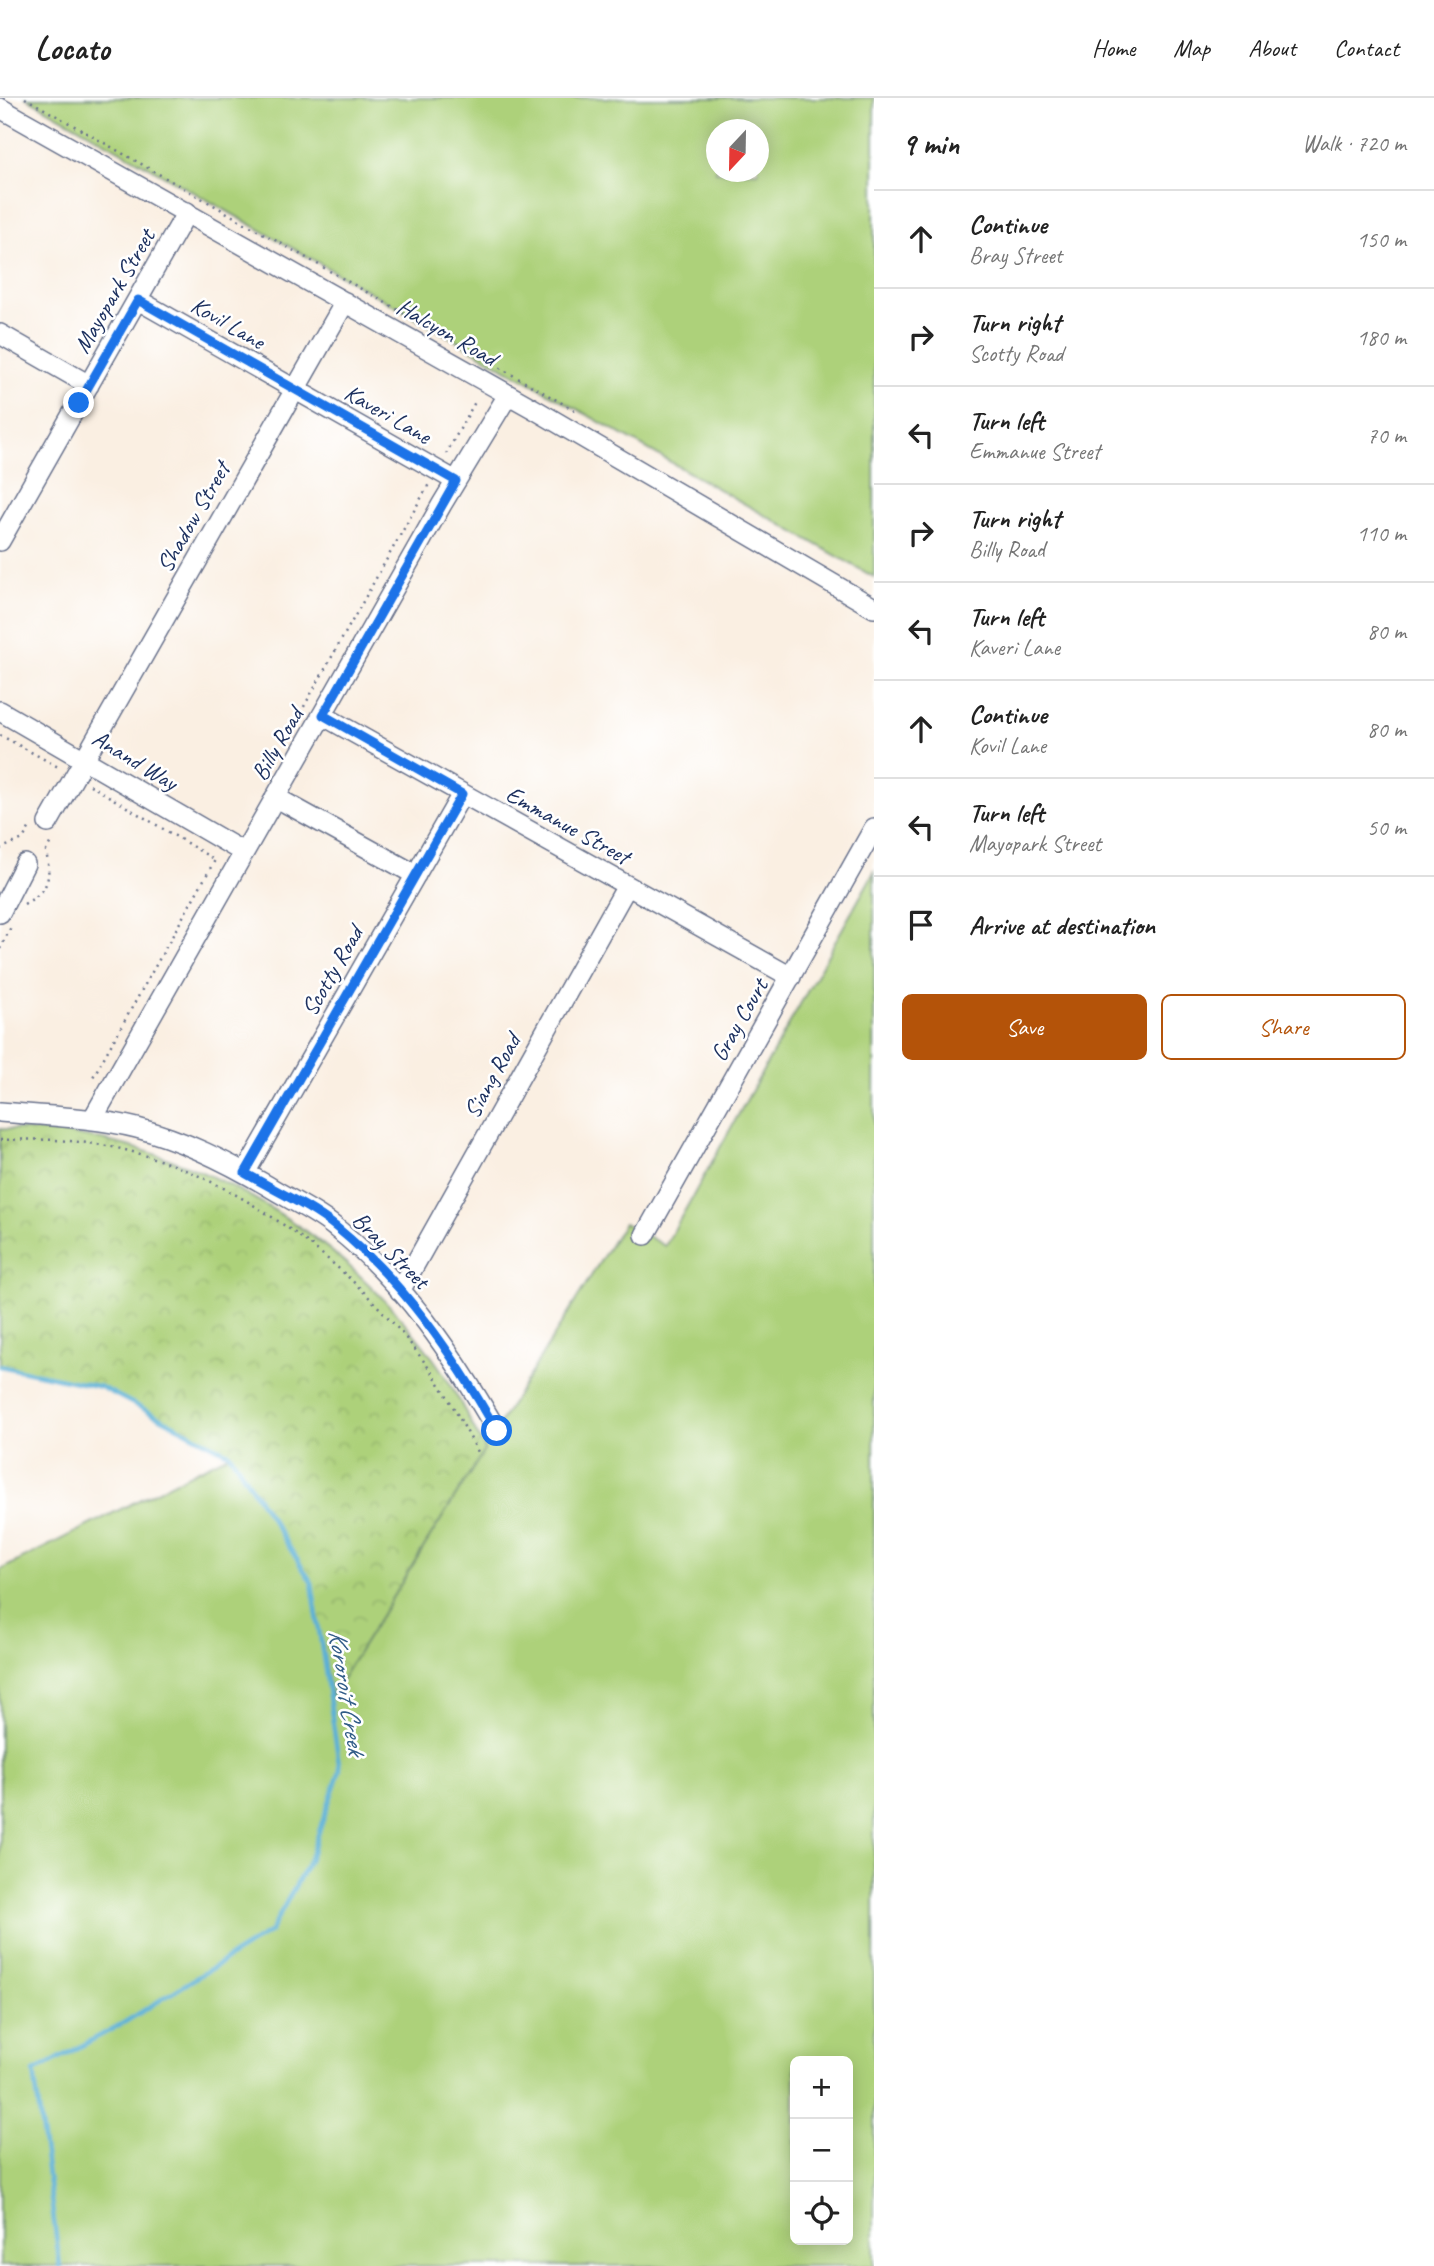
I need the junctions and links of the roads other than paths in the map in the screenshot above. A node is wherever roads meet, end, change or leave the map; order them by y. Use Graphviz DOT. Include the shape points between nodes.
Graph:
graph roads {
  1 [pos="0,108"];
  2 [pos="187,212"];
  3 [pos="138,300"];
  4 [pos="345,302"];
  5 [pos="0,334"];
  6 [pos="89,385"];
  7 [pos="295,389"];
  8 [pos="508,394"];
  9 [pos="456,481"];
  10 [pos="0,541"];
  11 [pos="872,606"];
  12 [pos="0,711"];
  13 [pos="323,715"];
  14 [pos="84,757"];
  15 [pos="462,794"];
  16 [pos="275,797"];
  17 [pos="874,828"];
  18 [pos="50,832"];
  19 [pos="243,852"];
  20 [pos="25,864"];
  21 [pos="416,875"];
  22 [pos="627,886"];
  23 [pos="8,915"];
  24 [pos="791,977"];
  25 [pos="0,1112"];
  26 [pos="92,1119"];
  27 [pos="245,1173"];
  28 [pos="645,1235"];
  29 [pos="400,1291"];
  30 [pos="497,1431"];
  1 -- 2 [label="street, Halcyon Road"];
  2 -- 3 [label="street, Mayopark Street"];
  2 -- 4 [label="street, Halcyon Road"];
  3 -- 6 [label="street, Mayopark Street"];
  3 -- 7 [label="street, Kovil Lane"];
  4 -- 7 [label="street, Shadow Street"];
  4 -- 8 [label="street, Halcyon Road"];
  5 -- 6 [label="street"];
  6 -- 10 [label="street, Mayopark Street"];
  7 -- 9 [label="street, Kaveri Lane"];
  7 -- 14 [label="street, Shadow Street"];
  8 -- 9 [label="street, Billy Road"];
  8 -- 11 [label="street, Halcyon Road"];
  9 -- 13 [label="street, Billy Road"];
  12 -- 14 [label="street, Anand Way"];
  13 -- 15 [label="street, Emmanue Street"];
  13 -- 16 [label="street, Billy Road"];
  14 -- 18 [label="street, Shadow Street"];
  14 -- 19 [label="street, Anand Way"];
  15 -- 21 [label="street, Scotty Road"];
  15 -- 22 [label="street, Emmanue Street"];
  16 -- 19 [label="street, Billy Road"];
  16 -- 21 [label="street"];
  17 -- 24 [label="street, Gray Court"];
  19 -- 26 [label="street, Billy Road"];
  20 -- 23 [label="street"];
  21 -- 27 [label="street, Scotty Road"];
  22 -- 24 [label="street, Emmanue Street"];
  22 -- 29 [label="street, Siang Road"];
  24 -- 28 [label="street, Gray Court"];
  25 -- 26 [label="street, Bray Street"];
  26 -- 27 [label="street, Bray Street" via="183,1143"];
  27 -- 29 [label="street, Bray Street" via="335,1227"];
  29 -- 30 [label="street, Bray Street" via="456,1360"];
}
